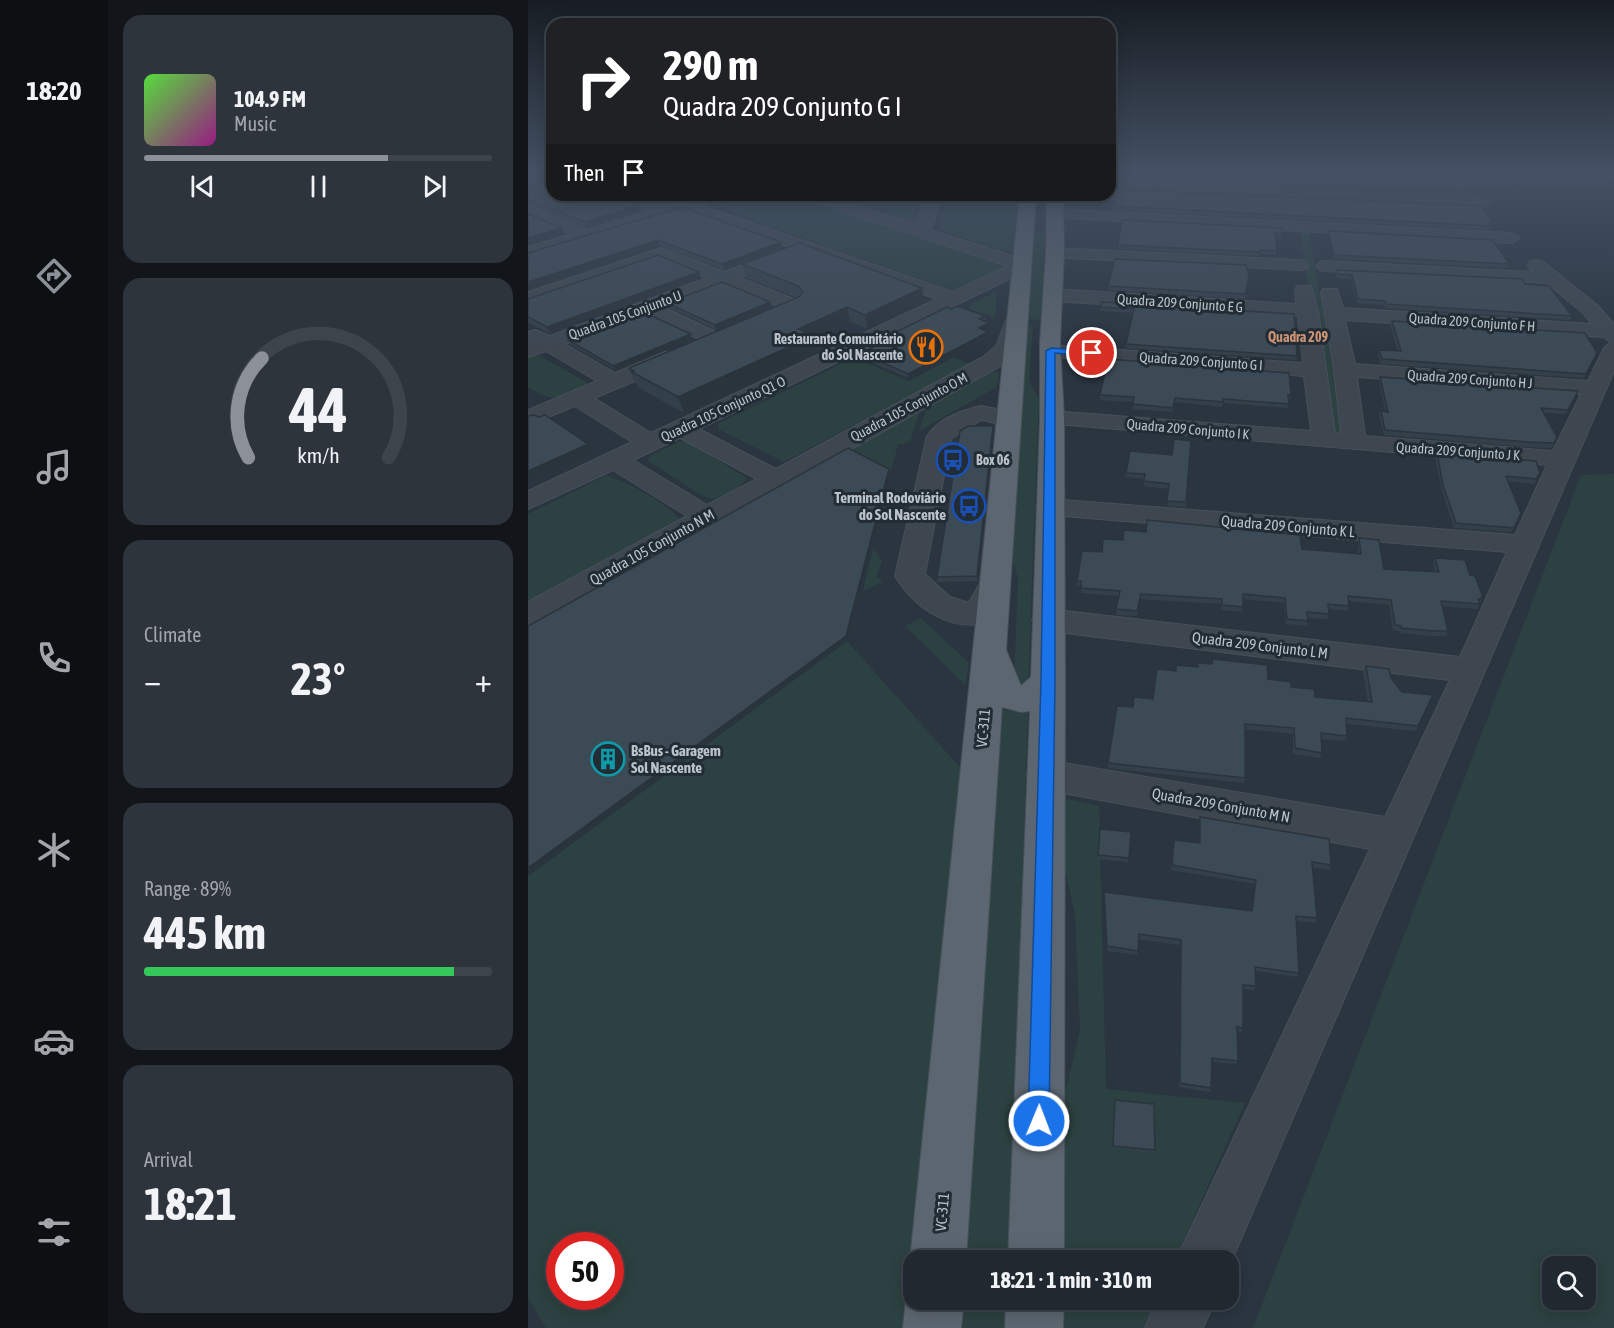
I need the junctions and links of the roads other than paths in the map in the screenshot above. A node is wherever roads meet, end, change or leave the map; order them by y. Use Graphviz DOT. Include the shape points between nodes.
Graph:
graph roads {
  1 [pos="579,232"];
  2 [pos="596,232"];
  3 [pos="763,232"];
  4 [pos="922,232"];
  5 [pos="1037,232"];
  6 [pos="1047,232"];
  7 [pos="1139,232"];
  8 [pos="1296,232"];
  9 [pos="1318,232"];
  10 [pos="1367,232"];
  11 [pos="1507,232"];
  12 [pos="586,235"];
  13 [pos="609,235"];
  14 [pos="806,247"];
  15 [pos="1520,247"];
  16 [pos="655,252"];
  17 [pos="528,253"];
  18 [pos="1300,265"];
  19 [pos="1325,266"];
  20 [pos="723,278"];
  21 [pos="1552,278"];
  22 [pos="1012,287"];
  23 [pos="1052,295"];
  24 [pos="528,298"];
  25 [pos="956,299"];
  26 [pos="646,307"];
  27 [pos="1308,311"];
  28 [pos="1334,313"];
  29 [pos="774,315"];
  30 [pos="528,332"];
  31 [pos="1613,339"];
  32 [pos="538,347"];
  33 [pos="1050,347"];
  34 [pos="1002,366"];
  35 [pos="1315,370"];
  36 [pos="1345,370"];
  37 [pos="614,382"];
  38 [pos="1596,388"];
  39 [pos="576,398"];
  40 [pos="533,410"];
  41 [pos="1052,418"];
  42 [pos="1009,423"];
  43 [pos="681,429"];
  44 [pos="1324,440"];
  45 [pos="650,443"];
  46 [pos="1354,443"];
  47 [pos="1562,459"];
  48 [pos="615,460"];
  49 [pos="776,479"];
  50 [pos="528,501"];
  51 [pos="1050,507"];
  52 [pos="707,517"];
  53 [pos="1527,545"];
  54 [pos="995,583"];
  55 [pos="528,615"];
  56 [pos="1048,620"];
  57 [pos="990,646"];
  58 [pos="1471,670"];
  59 [pos="1048,681"];
  60 [pos="1046,775"];
  61 [pos="1396,836"];
  62 [pos="939,1250"];
  63 [pos="1036,1250"];
  64 [pos="1209,1250"];
  65 [pos="933,1310"];
  66 [pos="1035,1310"];
  67 [pos="1182,1310"];
  68 [pos="932,1328"];
  69 [pos="1034,1328"];
  70 [pos="1174,1328"];
  1 -- 12 [label="street"];
  2 -- 12 [label="street"];
  3 -- 14 [label="street"];
  4 -- 22 [label="street"];
  5 -- 22 [label="main road, VC-311"];
  6 -- 23 [label="main road"];
  7 -- 18 [label="street"];
  8 -- 18 [label="street"];
  9 -- 19 [label="street"];
  10 -- 15 [label="street"];
  11 -- 15 [label="street"];
  12 -- 17 [label="street"];
  13 -- 16 [label="street"];
  14 -- 20 [label="street, Quadra 105 Conjunto U"];
  14 -- 25 [label="street"];
  15 -- 21 [label="street"];
  16 -- 20 [label="street"];
  16 -- 24 [label="street"];
  18 -- 27 [label="street"];
  19 -- 21 [label="street"];
  19 -- 28 [label="street"];
  20 -- 26 [label="street, Quadra 105 Conjunto U"];
  20 -- 29 [label="street" via="794,306"];
  21 -- 31 [label="street" via="1590,309"];
  22 -- 25 [label="street, Quadra 105 Conjunto Q1 O"];
  22 -- 33 [label="main road" via="1028,321 1042,325"];
  22 -- 34 [label="main road, VC-311"];
  23 -- 27 [label="street, Quadra 209 Conjunto E G"];
  23 -- 33 [label="main road"];
  25 -- 43 [label="street, Quadra 105 Conjunto Q1 O"];
  26 -- 32 [label="street, Quadra 105 Conjunto U"];
  26 -- 37 [label="street" via="725,335"];
  27 -- 35 [label="street"];
  28 -- 31 [label="street, Quadra 209 Conjunto F H"];
  28 -- 36 [label="street"];
  30 -- 32 [label="street"];
  31 -- 38 [label="street"];
  32 -- 37 [label="street"];
  33 -- 35 [label="street, Quadra 209 Conjunto G I"];
  33 -- 41 [label="main road"];
  34 -- 42 [label="main road, VC-311"];
  34 -- 49 [label="street, Quadra 105 Conjunto O M"];
  35 -- 44 [label="street"];
  36 -- 38 [label="street, Quadra 209 Conjunto H J"];
  36 -- 46 [label="street"];
  37 -- 39 [label="street"];
  38 -- 47 [label="street"];
  39 -- 40 [label="street"];
  39 -- 45 [label="street"];
  41 -- 44 [label="street, Quadra 209 Conjunto I K"];
  41 -- 51 [label="main road"];
  42 -- 54 [label="main road, VC-311"];
  42 -- 54 [label="street" via="990,411 966,417 939,436 910,576 938,606 958,614 978,614"];
  43 -- 45 [label="street, Quadra 105 Conjunto Q1 O"];
  43 -- 49 [label="street"];
  44 -- 46 [label="street, Quadra 209 Conjunto I K"];
  45 -- 48 [label="street, Quadra 105 Conjunto Q1 O"];
  46 -- 47 [label="street, Quadra 209 Conjunto J K"];
  47 -- 53 [label="street"];
  48 -- 50 [label="street, Quadra 105 Conjunto Q1 O"];
  48 -- 52 [label="street"];
  49 -- 52 [label="street, Quadra 105 Conjunto N M"];
  51 -- 53 [label="street, Quadra 209 Conjunto K L"];
  51 -- 56 [label="main road"];
  52 -- 55 [label="street, Quadra 105 Conjunto N M"];
  53 -- 58 [label="street"];
  54 -- 57 [label="main road, VC-311"];
  56 -- 58 [label="street, Quadra 209 Conjunto L M"];
  56 -- 59 [label="main road"];
  57 -- 59 [label="main road" via="1007,695 1021,701 1030,699"];
  57 -- 62 [label="main road, VC-311"];
  58 -- 61 [label="street"];
  59 -- 60 [label="main road"];
  60 -- 61 [label="street, Quadra 209 Conjunto M N"];
  60 -- 63 [label="main road"];
  61 -- 64 [label="street"];
  65 -- 68 [label="main road"];
  66 -- 69 [label="main road"];
  67 -- 70 [label="street"];
}
